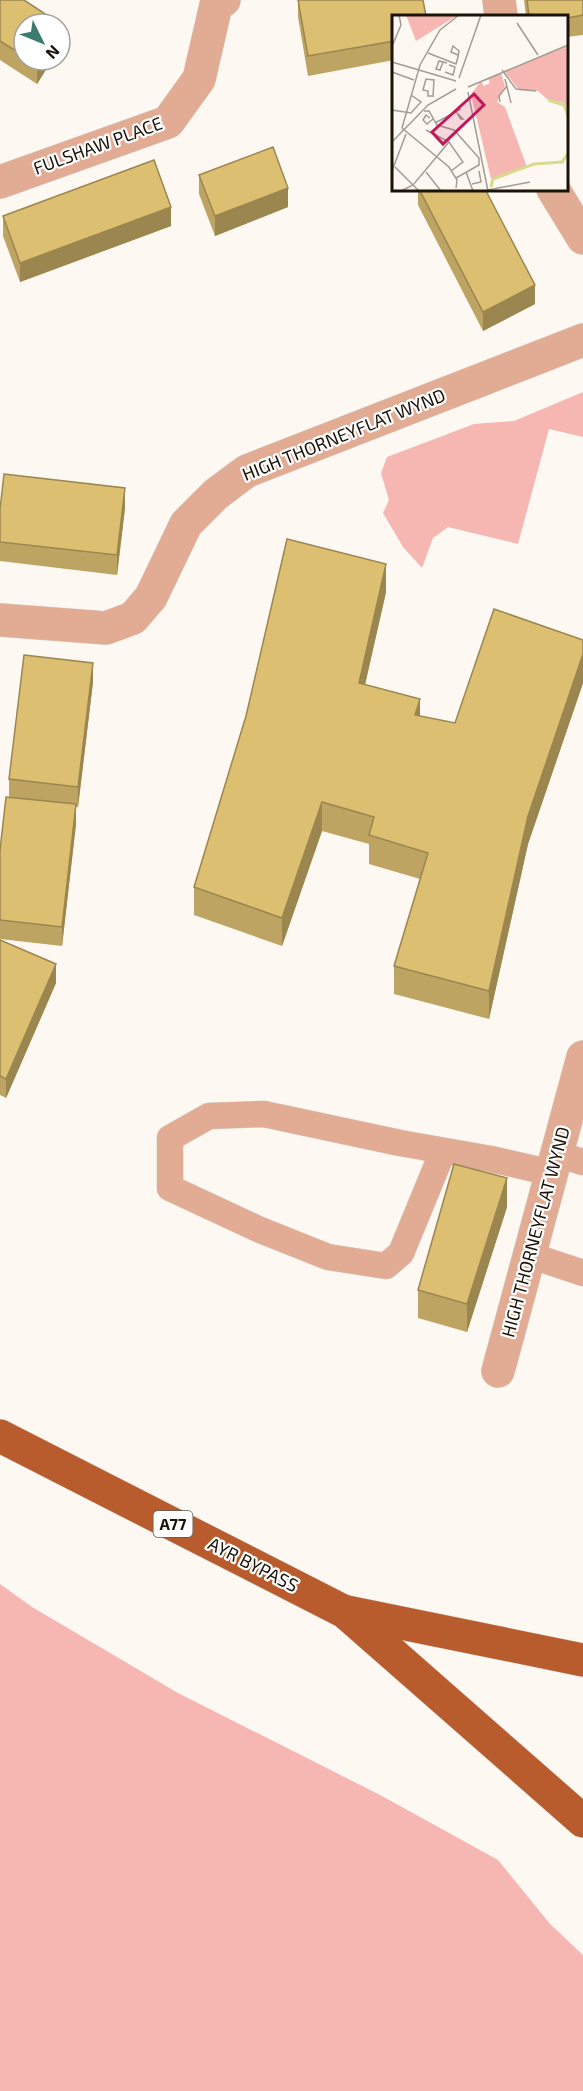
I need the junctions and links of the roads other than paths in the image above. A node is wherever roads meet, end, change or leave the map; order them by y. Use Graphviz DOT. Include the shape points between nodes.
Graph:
graph roads {
  1 [pos="224,0"];
  2 [pos="499,0"];
  3 [pos="501,15"];
  4 [pos="0,182"];
  5 [pos="554,190"];
  6 [pos="583,238"];
  7 [pos="583,340"];
  8 [pos="0,620"];
  9 [pos="583,1057"];
  10 [pos="443,1151"];
  11 [pos="564,1163"];
  12 [pos="530,1255"];
  13 [pos="583,1273"];
  14 [pos="498,1371"];
  15 [pos="0,1436"];
  16 [pos="345,1612"];
  17 [pos="583,1660"];
  18 [pos="583,1821"];
  1 -- 4 [label="street, FULSHAW PLACE" via="216,5 199,79 168,122"];
  2 -- 3 [label="street"];
  5 -- 6 [label="street"];
  7 -- 8 [label="street, HIGH THORNEYFLAT WYND" via="247,471 186,524 151,597 133,618 106,627"];
  9 -- 11 [label="street, HIGH THORNEYFLAT WYND"];
  10 -- 10 [label="lane" via="264,1114 209,1116 170,1138 170,1188 328,1257 386,1266 401,1252"];
  10 -- 11 [label="lane" via="491,1159"];
  11 -- 12 [label="street, HIGH THORNEYFLAT WYND"];
  12 -- 13 [label="lane"];
  12 -- 14 [label="street, HIGH THORNEYFLAT WYND"];
  15 -- 16 [label="highway, AYR BYPASS / A77"];
  16 -- 17 [label="highway, AYR BYPASS / A77"];
  16 -- 18 [label="highway, AYR BYPASS / A77"];
}
